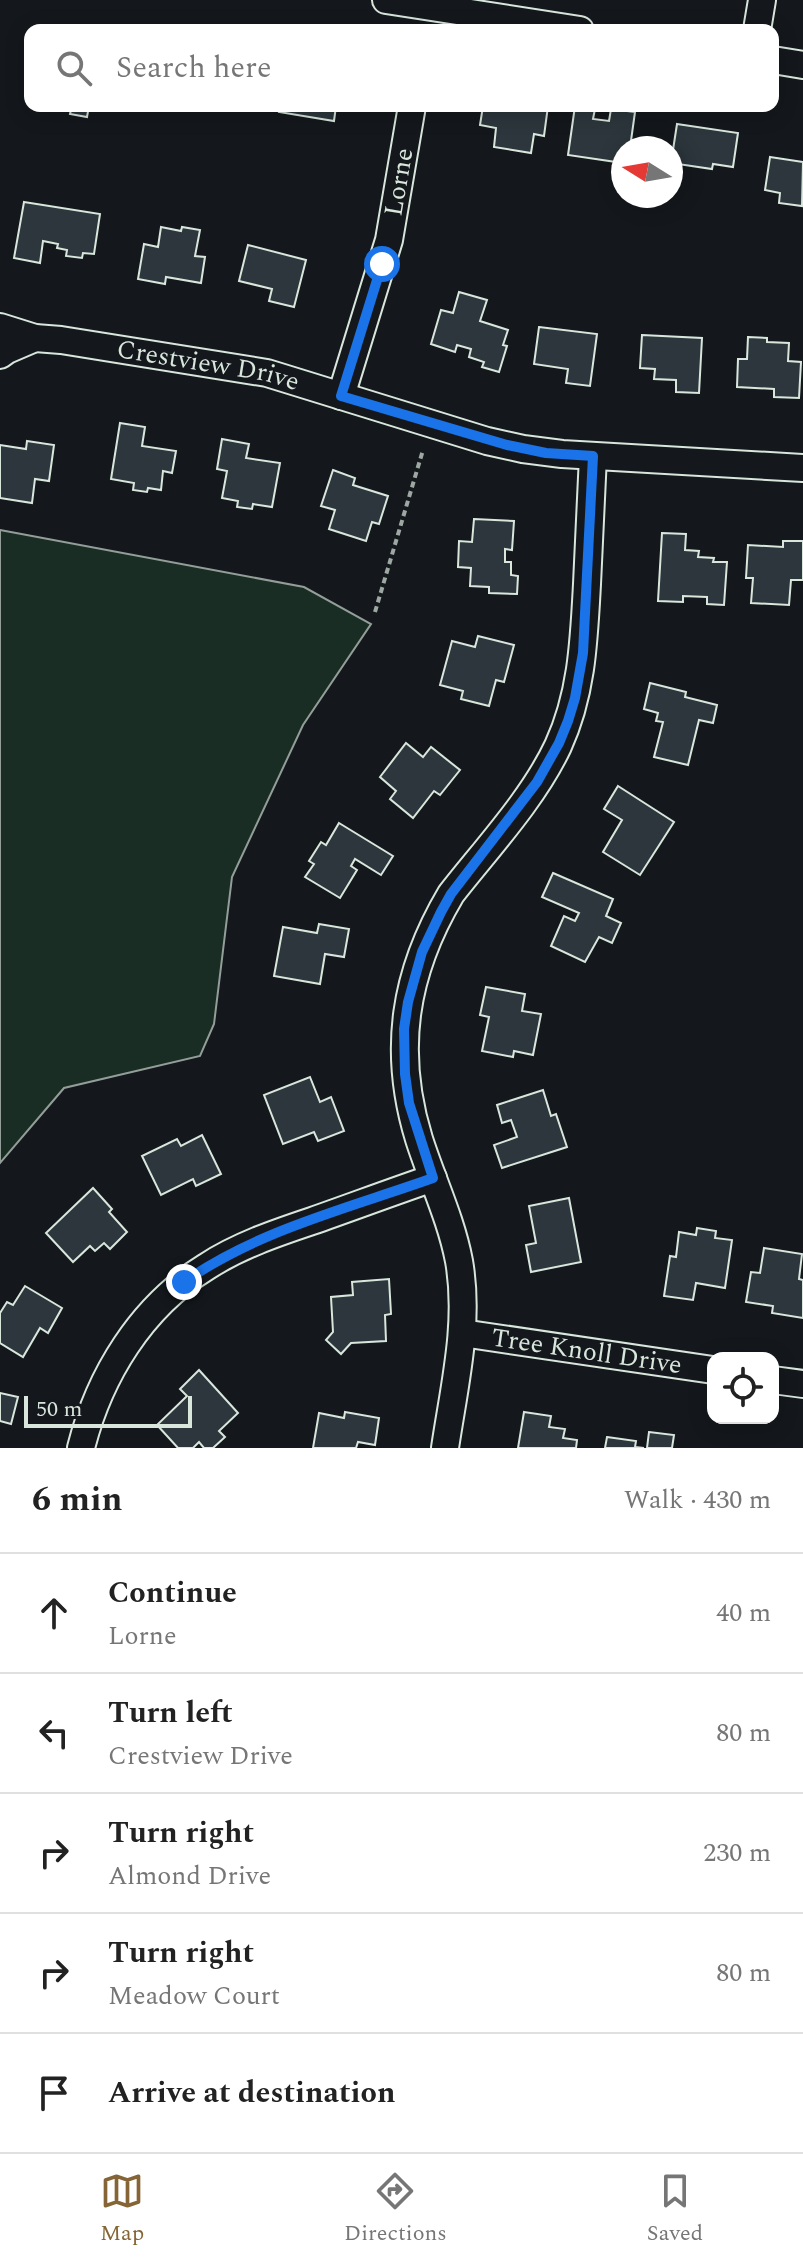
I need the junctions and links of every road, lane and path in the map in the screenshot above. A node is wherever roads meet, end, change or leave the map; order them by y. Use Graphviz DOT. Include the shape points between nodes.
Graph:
graph roads {
  1 [pos="386,0"];
  2 [pos="762,0"];
  3 [pos="426,18"];
  4 [pos="503,24"];
  5 [pos="758,24"];
  6 [pos="779,61"];
  7 [pos="803,65"];
  8 [pos="411,112"];
  9 [pos="0,327"];
  10 [pos="35,338"];
  11 [pos="0,355"];
  12 [pos="341,396"];
  13 [pos="423,450"];
  14 [pos="593,456"];
  15 [pos="803,468"];
  16 [pos="375,612"];
  17 [pos="433,1178"];
  18 [pos="462,1333"];
  19 [pos="707,1369"];
  20 [pos="779,1381"];
  21 [pos="803,1384"];
  22 [pos="90,1435"];
  23 [pos="81,1448"];
  24 [pos="445,1448"];
  1 -- 3 [label="street"];
  2 -- 5 [label="street"];
  3 -- 4 [label="street"];
  6 -- 7 [label="street"];
  8 -- 12 [label="street, Lorne" via="389,240"];
  9 -- 10 [label="street, Crestview Drive"];
  10 -- 11 [label="street"];
  10 -- 12 [label="street, Crestview Drive" via="267,373"];
  12 -- 14 [label="street, Crestview Drive" via="515,447"];
  13 -- 16 [label="path"];
  14 -- 15 [label="street, Crestview Drive"];
  14 -- 17 [label="street" via="583,653 568,721 537,782 451,894 422,952 408,1002 405,1074"];
  17 -- 18 [label="street" via="459,1262"];
  17 -- 22 [label="street" via="266,1238 184,1282 129,1341 104,1383"];
  18 -- 19 [label="street, Tree Knoll Drive"];
  18 -- 24 [label="street"];
  20 -- 21 [label="street"];
  22 -- 23 [label="street"];
}
